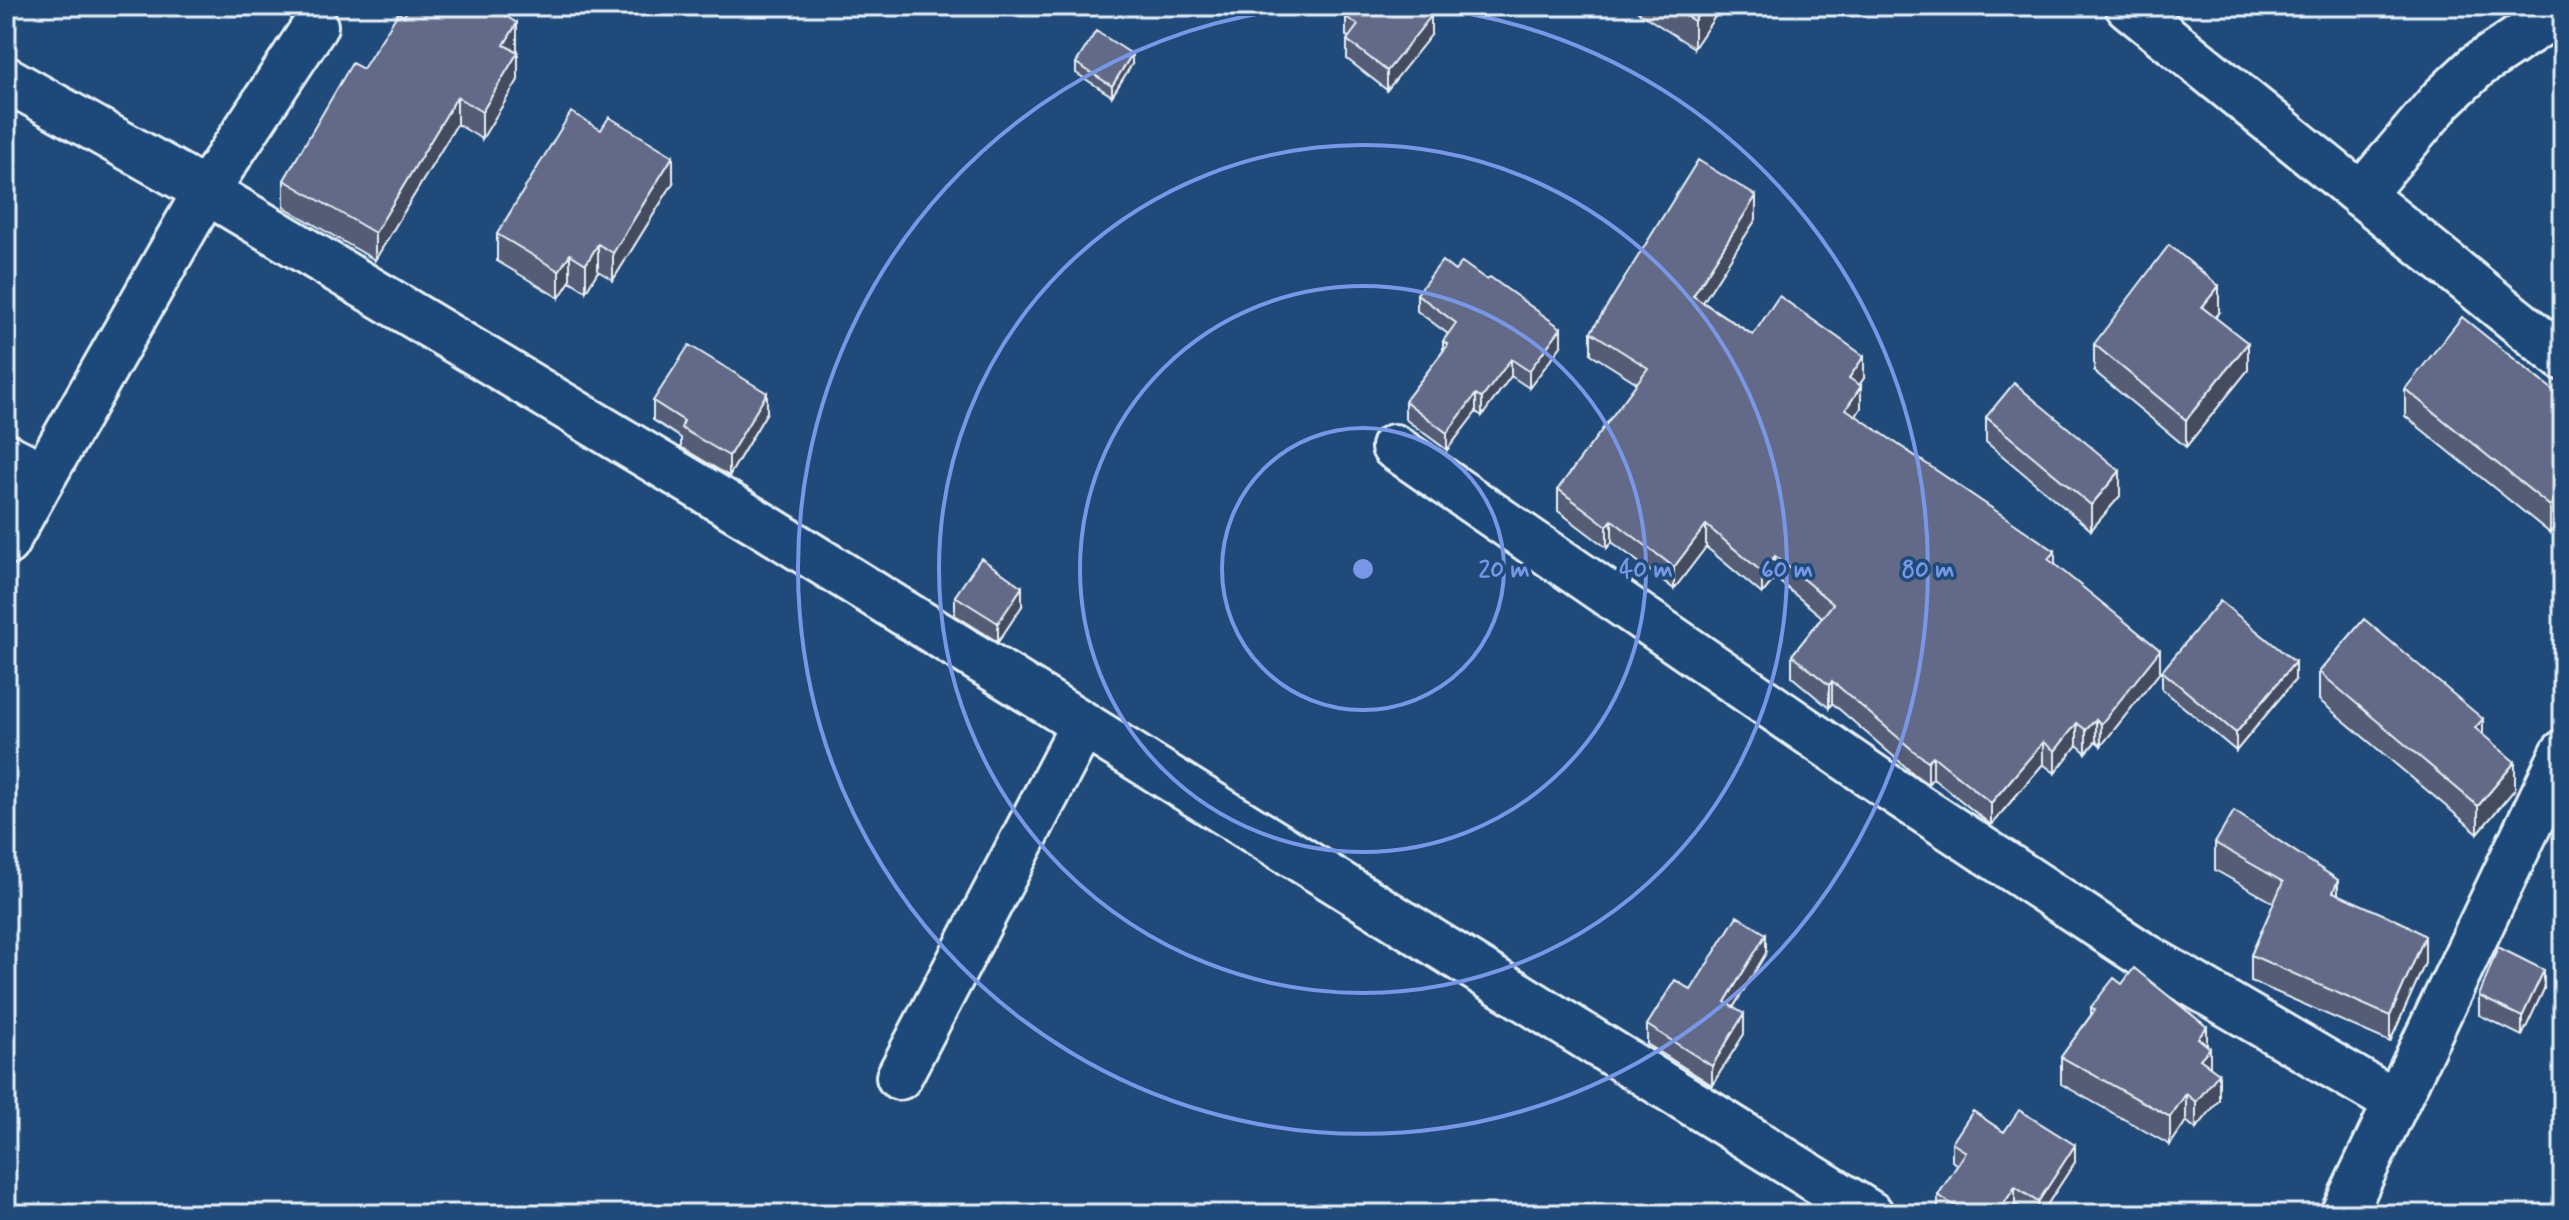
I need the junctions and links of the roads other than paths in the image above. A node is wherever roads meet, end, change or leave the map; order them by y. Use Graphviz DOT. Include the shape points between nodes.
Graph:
graph roads {
  1 [pos="2128,6"];
  2 [pos="2563,9"];
  3 [pos="315,26"];
  4 [pos="6,79"];
  5 [pos="206,191"];
  6 [pos="2361,195"];
  7 [pos="2563,358"];
  8 [pos="1394,447"];
  9 [pos="6,456"];
  10 [pos="44,475"];
  11 [pos="6,543"];
  12 [pos="1083,725"];
  13 [pos="2563,753"];
  14 [pos="899,1077"];
  15 [pos="2395,1102"];
  16 [pos="1871,1214"];
  17 [pos="2343,1214"];
  1 -- 6 [label="street"];
  2 -- 6 [label="street" via="2477,66"];
  3 -- 5 [label="street"];
  4 -- 5 [label="street"];
  5 -- 10 [label="street"];
  5 -- 12 [label="street" via="764,526"];
  6 -- 7 [label="street"];
  8 -- 15 [label="street" via="1891,789 2140,953"];
  9 -- 10 [label="street"];
  10 -- 11 [label="street"];
  12 -- 14 [label="street"];
  12 -- 16 [label="street"];
  13 -- 15 [label="street"];
  15 -- 17 [label="street"];
}
